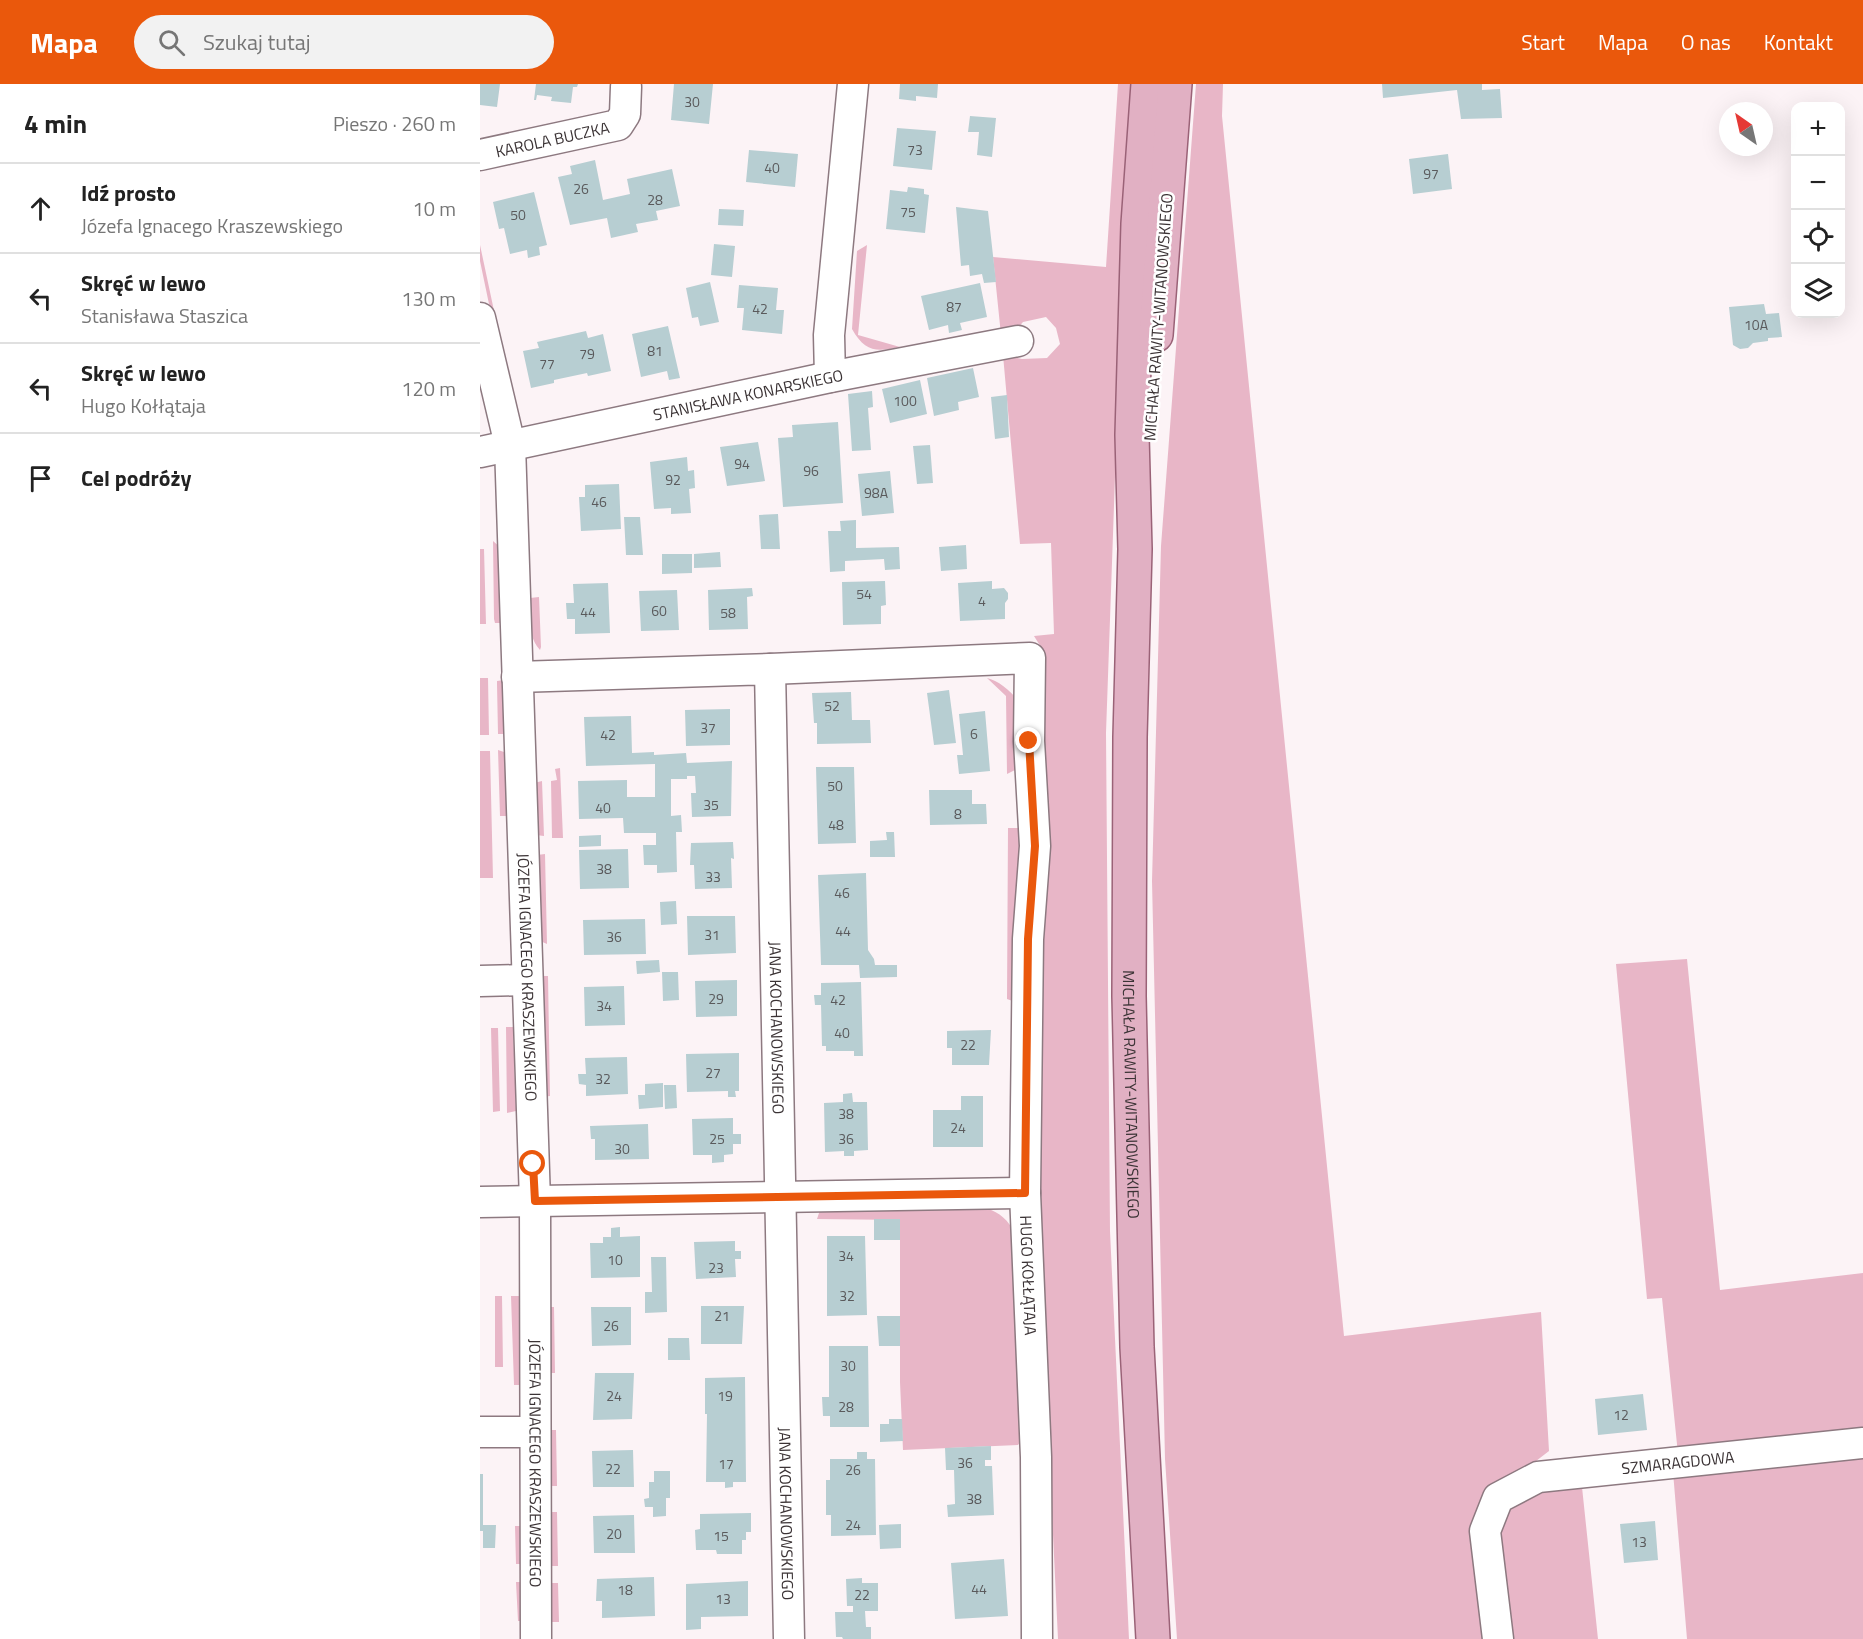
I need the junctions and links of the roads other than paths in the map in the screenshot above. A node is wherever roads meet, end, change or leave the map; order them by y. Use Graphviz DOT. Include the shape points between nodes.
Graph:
graph roads {
  1 [pos="853,84"];
  2 [pos="1148,84"];
  3 [pos="1175,84"];
  4 [pos="626,87"];
  5 [pos="480,155"];
  6 [pos="480,318"];
  7 [pos="1018,341"];
  8 [pos="830,377"];
  9 [pos="510,445"];
  10 [pos="480,452"];
  11 [pos="1136,549"];
  12 [pos="770,669"];
  13 [pos="518,677"];
  14 [pos="526,980"];
  15 [pos="480,981"];
  16 [pos="1025,1193"];
  17 [pos="782,1197"];
  18 [pos="535,1201"];
  19 [pos="480,1202"];
  20 [pos="480,1432"];
  21 [pos="535,1432"];
  22 [pos="1863,1443"];
  23 [pos="536,1639"];
  24 [pos="789,1639"];
  25 [pos="1037,1639"];
  26 [pos="1153,1639"];
  27 [pos="1498,1639"];
  1 -- 8 [label="street" via="829,334"];
  2 -- 11 [label="main road, MICHAŁA RAWITY-WITANOWSKIEGO" via="1132,412"];
  3 -- 11 [label="main road, MICHAŁA RAWITY-WITANOWSKIEGO" via="1149,436"];
  4 -- 5 [label="street, KAROLA BUCZKA" via="625,114 618,125"];
  6 -- 9 [label="street, JÓZEFA IGNACEGO KRASZEWSKIEGO"];
  7 -- 8 [label="street, STANISŁAWA KONARSKIEGO"];
  8 -- 9 [label="street, STANISŁAWA KONARSKIEGO"];
  9 -- 10 [label="street, STANISŁAWA KONARSKIEGO"];
  9 -- 13 [label="street, JÓZEFA IGNACEGO KRASZEWSKIEGO"];
  11 -- 26 [label="main road, MICHAŁA RAWITY-WITANOWSKIEGO" via="1130,737 1129,1077 1137,1347"];
  12 -- 13 [label="street"];
  12 -- 16 [label="street, HUGO KOŁŁĄTAJA" via="1030,658 1029,741 1035,846 1028,939"];
  12 -- 17 [label="street, JANA KOCHANOWSKIEGO"];
  13 -- 14 [label="street, JÓZEFA IGNACEGO KRASZEWSKIEGO"];
  14 -- 15 [label="street"];
  14 -- 18 [label="street, JÓZEFA IGNACEGO KRASZEWSKIEGO"];
  16 -- 17 [label="street"];
  16 -- 25 [label="street, HUGO KOŁŁĄTAJA" via="1036,1456"];
  17 -- 18 [label="street"];
  17 -- 24 [label="street, JANA KOCHANOWSKIEGO"];
  18 -- 19 [label="street"];
  18 -- 21 [label="street, JÓZEFA IGNACEGO KRASZEWSKIEGO"];
  20 -- 21 [label="street"];
  21 -- 23 [label="street, JÓZEFA IGNACEGO KRASZEWSKIEGO"];
  22 -- 27 [label="street, SZMARAGDOWA" via="1538,1478 1497,1498 1485,1531"];
}
